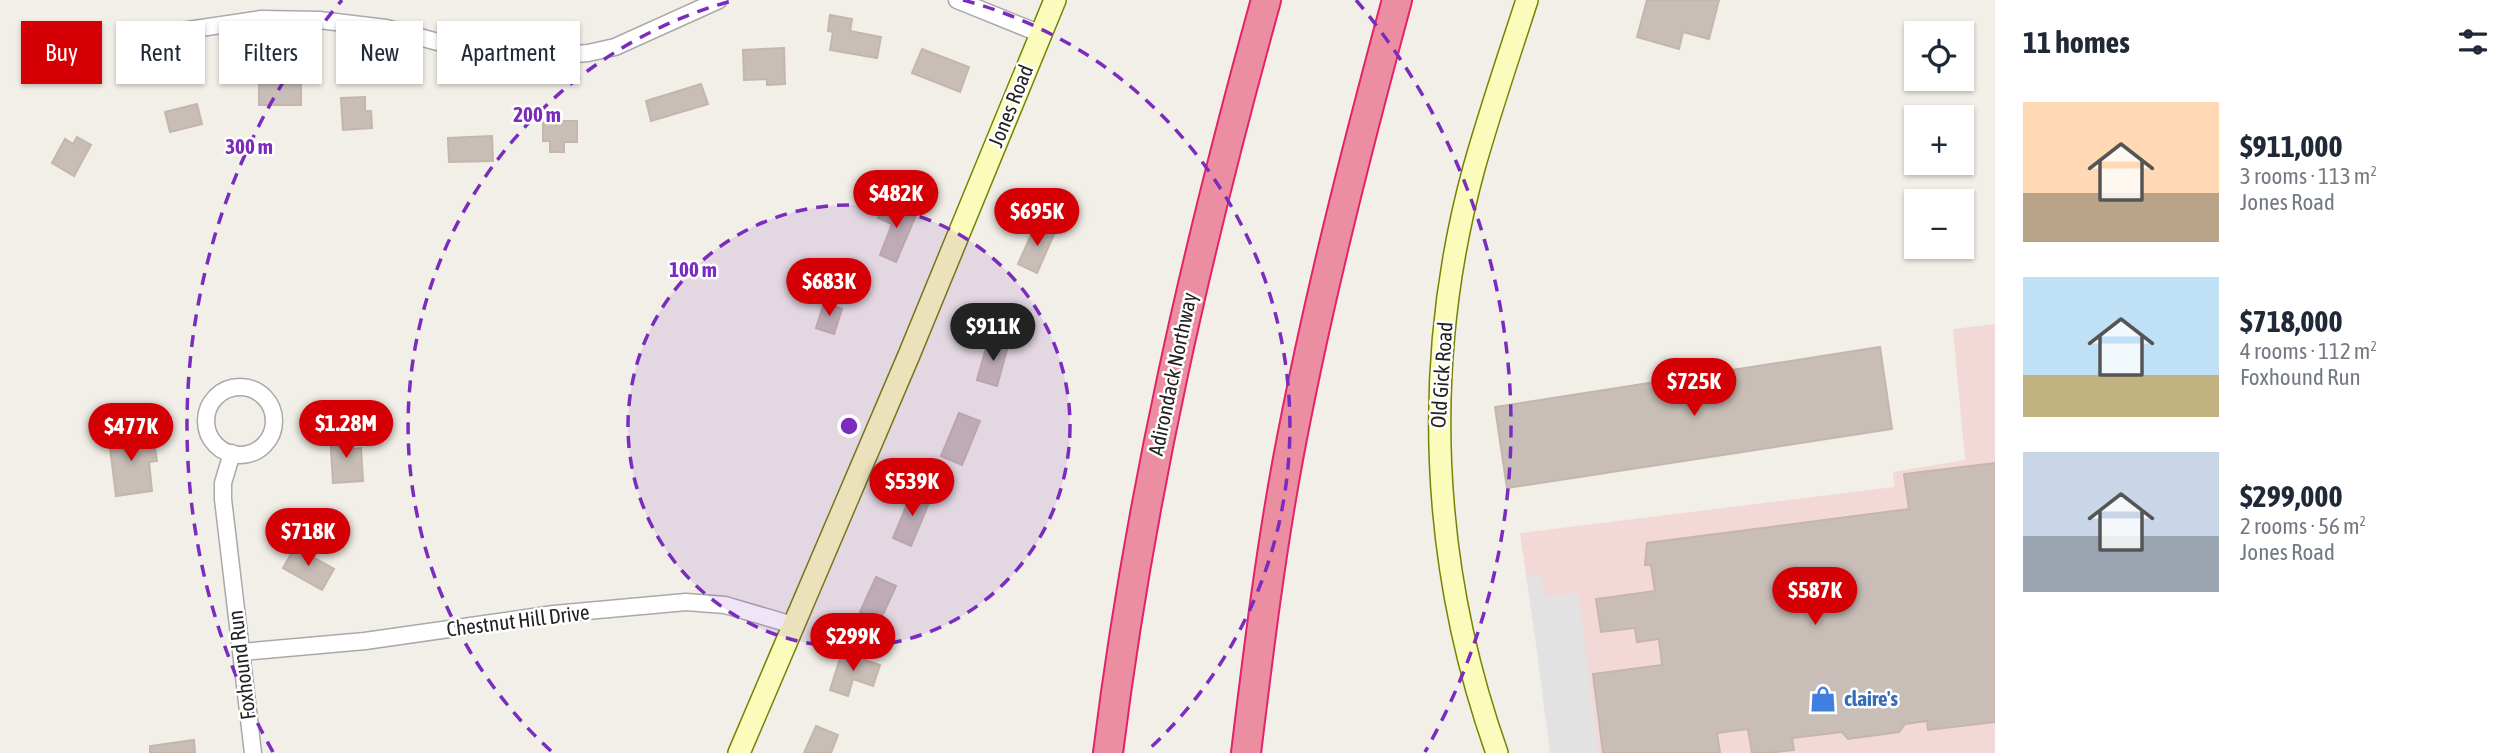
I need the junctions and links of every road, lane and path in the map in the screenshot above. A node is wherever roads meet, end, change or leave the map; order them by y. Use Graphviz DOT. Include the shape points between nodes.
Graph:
graph roads {
  1 [pos="719,0"];
  2 [pos="957,0"];
  3 [pos="1055,0"];
  4 [pos="1266,0"];
  5 [pos="1397,0"];
  6 [pos="1527,0"];
  7 [pos="205,27"];
  8 [pos="1041,34"];
  9 [pos="232,453"];
  10 [pos="793,625"];
  11 [pos="241,652"];
  12 [pos="253,753"];
  13 [pos="739,753"];
  14 [pos="1108,753"];
  15 [pos="1246,753"];
  16 [pos="1497,753"];
  1 -- 7 [label="street" via="615,47 525,58 475,52 386,28 319,20 261,19"];
  2 -- 8 [label="street"];
  3 -- 8 [label="street, Jones Road"];
  4 -- 14 [label="highway, Adirondack Northway" via="1200,245 1156,451"];
  5 -- 15 [label="highway" via="1303,386 1263,612"];
  6 -- 16 [label="street, Old Gick Road" via="1474,168 1460,230 1445,321 1438,410 1438,467 1448,564 1466,654"];
  8 -- 10 [label="street, Jones Road"];
  9 -- 9 [label="street" via="251,453 273,429 270,406 254,390 243,387 222,392 208,408 206,418 211,439"];
  9 -- 11 [label="street, Foxhound Run" via="223,499"];
  10 -- 11 [label="street, Chestnut Hill Drive" via="725,605 686,602"];
  10 -- 13 [label="street, Jones Road"];
  11 -- 12 [label="street, Foxhound Run"];
}
